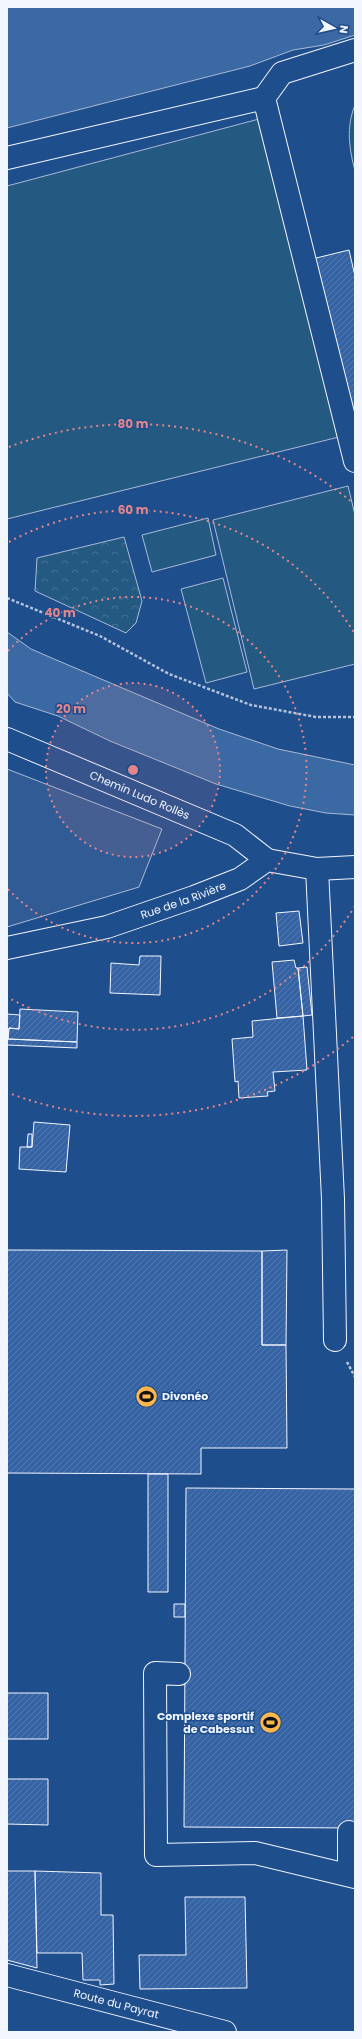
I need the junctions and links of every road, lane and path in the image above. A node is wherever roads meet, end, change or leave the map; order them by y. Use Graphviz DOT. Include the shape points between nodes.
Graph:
graph roads {
  1 [pos="355,50"];
  2 [pos="264,98"];
  3 [pos="7,158"];
  4 [pos="355,461"];
  5 [pos="7,598"];
  6 [pos="355,717"];
  7 [pos="7,739"];
  8 [pos="267,860"];
  9 [pos="355,867"];
  10 [pos="317,869"];
  11 [pos="7,948"];
  12 [pos="335,1340"];
  13 [pos="179,1674"];
  14 [pos="349,1832"];
  15 [pos="352,1876"];
  16 [pos="7,1975"];
  17 [pos="225,2032"];
  1 -- 2 [label="street" via="282,72"];
  2 -- 3 [label="street"];
  2 -- 4 [label="street"];
  5 -- 6 [label="path" via="100,636 169,674 251,705 316,717"];
  7 -- 8 [label="street, Chemin Ludo Rollès" via="235,835"];
  8 -- 10 [label="street"];
  8 -- 11 [label="street, Rue de la Rivière" via="240,879 107,927"];
  9 -- 10 [label="street"];
  10 -- 12 [label="street" via="333,1199"];
  13 -- 15 [label="street" via="155,1672 156,1855 255,1853"];
  14 -- 15 [label="street"];
  16 -- 17 [label="street, Route du Payrat"];
}
